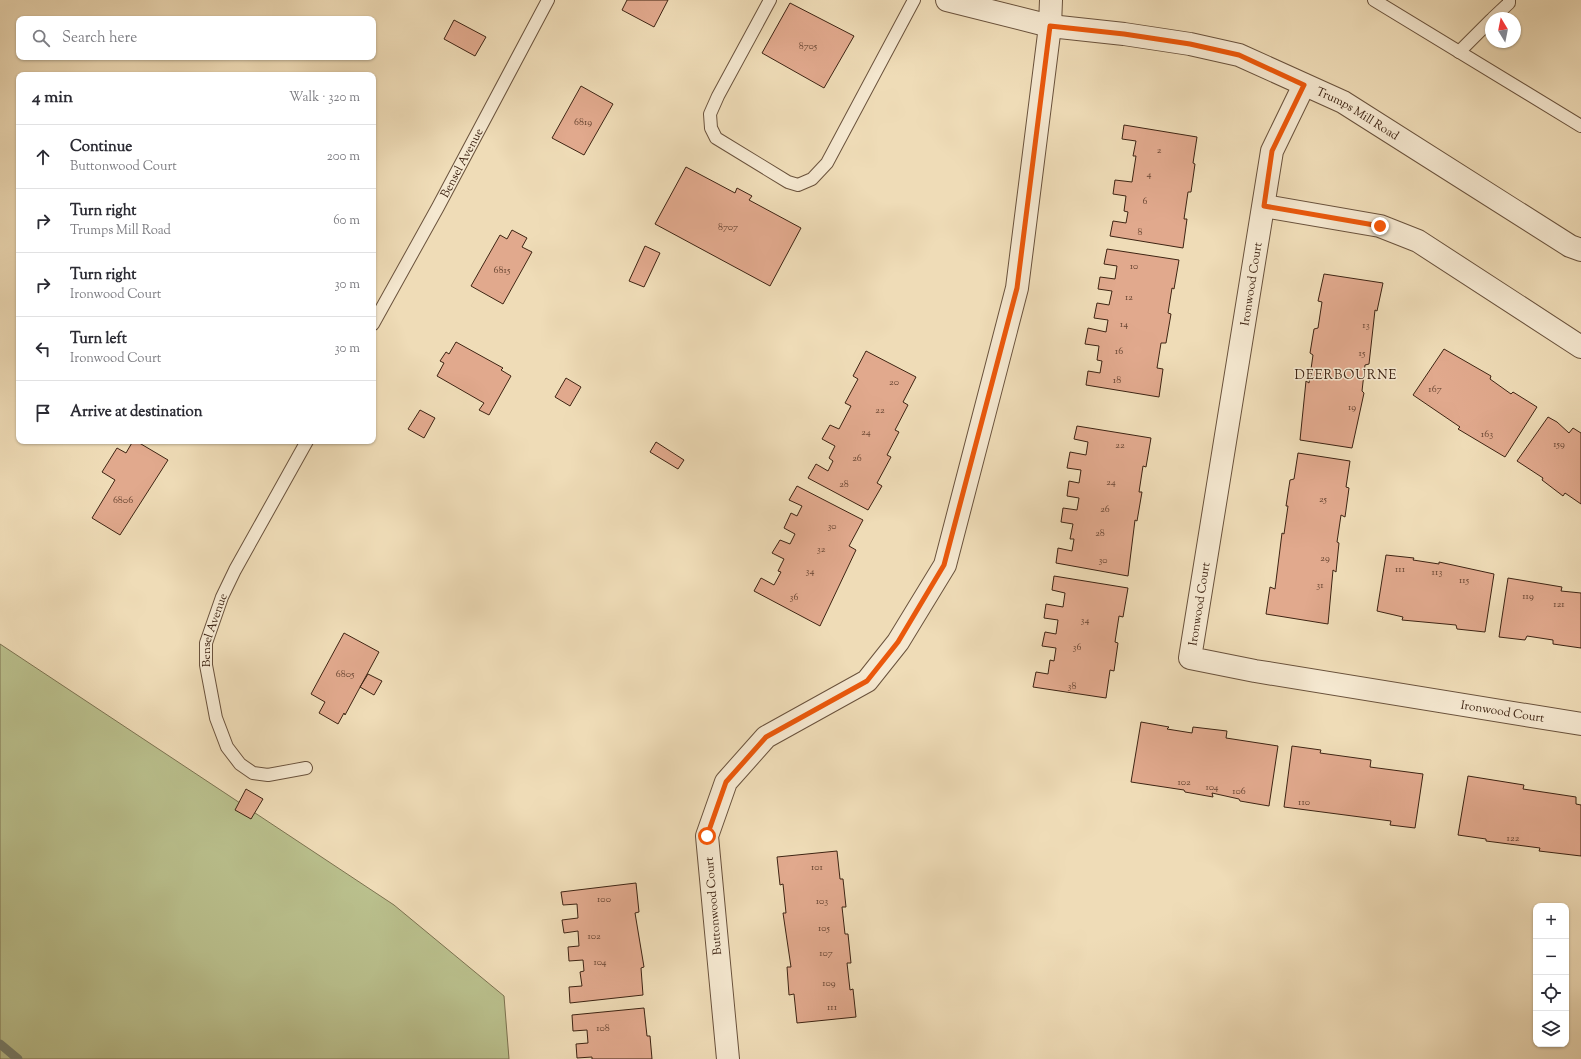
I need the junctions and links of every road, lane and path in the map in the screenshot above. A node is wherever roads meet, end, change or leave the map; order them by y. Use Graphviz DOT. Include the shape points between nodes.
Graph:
graph roads {
  1 [pos="548,0"];
  2 [pos="770,0"];
  3 [pos="914,0"];
  4 [pos="947,0"];
  5 [pos="1051,0"];
  6 [pos="1374,0"];
  7 [pos="1510,0"];
  8 [pos="1500,12"];
  9 [pos="1050,26"];
  10 [pos="1485,26"];
  11 [pos="1459,52"];
  12 [pos="1304,85"];
  13 [pos="1581,126"];
  14 [pos="1264,206"];
  15 [pos="1581,250"];
  16 [pos="376,319"];
  17 [pos="1581,347"];
  18 [pos="305,444"];
  19 [pos="1581,724"];
  20 [pos="306,768"];
  21 [pos="728,1059"];
  1 -- 16 [label="lane, Bensel Avenue"];
  2 -- 3 [label="lane" via="718,96 710,114 711,128 716,138 788,182 798,185 812,179 827,163"];
  4 -- 9 [label="street, Trumps Mill Road"];
  5 -- 9 [label="street, Buttonwood Court"];
  6 -- 11 [label="lane"];
  7 -- 8 [label="lane"];
  9 -- 12 [label="street, Trumps Mill Road" via="1190,44 1239,55"];
  9 -- 21 [label="street, Buttonwood Court" via="1017,288 944,565 898,642 867,681 766,737 726,782 707,836"];
  10 -- 11 [label="lane"];
  11 -- 13 [label="lane"];
  12 -- 14 [label="street, Ironwood Court" via="1272,151"];
  12 -- 15 [label="street, Trumps Mill Road" via="1343,102 1570,246"];
  14 -- 17 [label="street" via="1380,226 1418,242"];
  14 -- 19 [label="street, Ironwood Court" via="1190,658"];
  18 -- 20 [label="lane, Bensel Avenue" via="222,597 206,643 206,665 216,718 227,747 240,764 253,773 268,775"];
}
